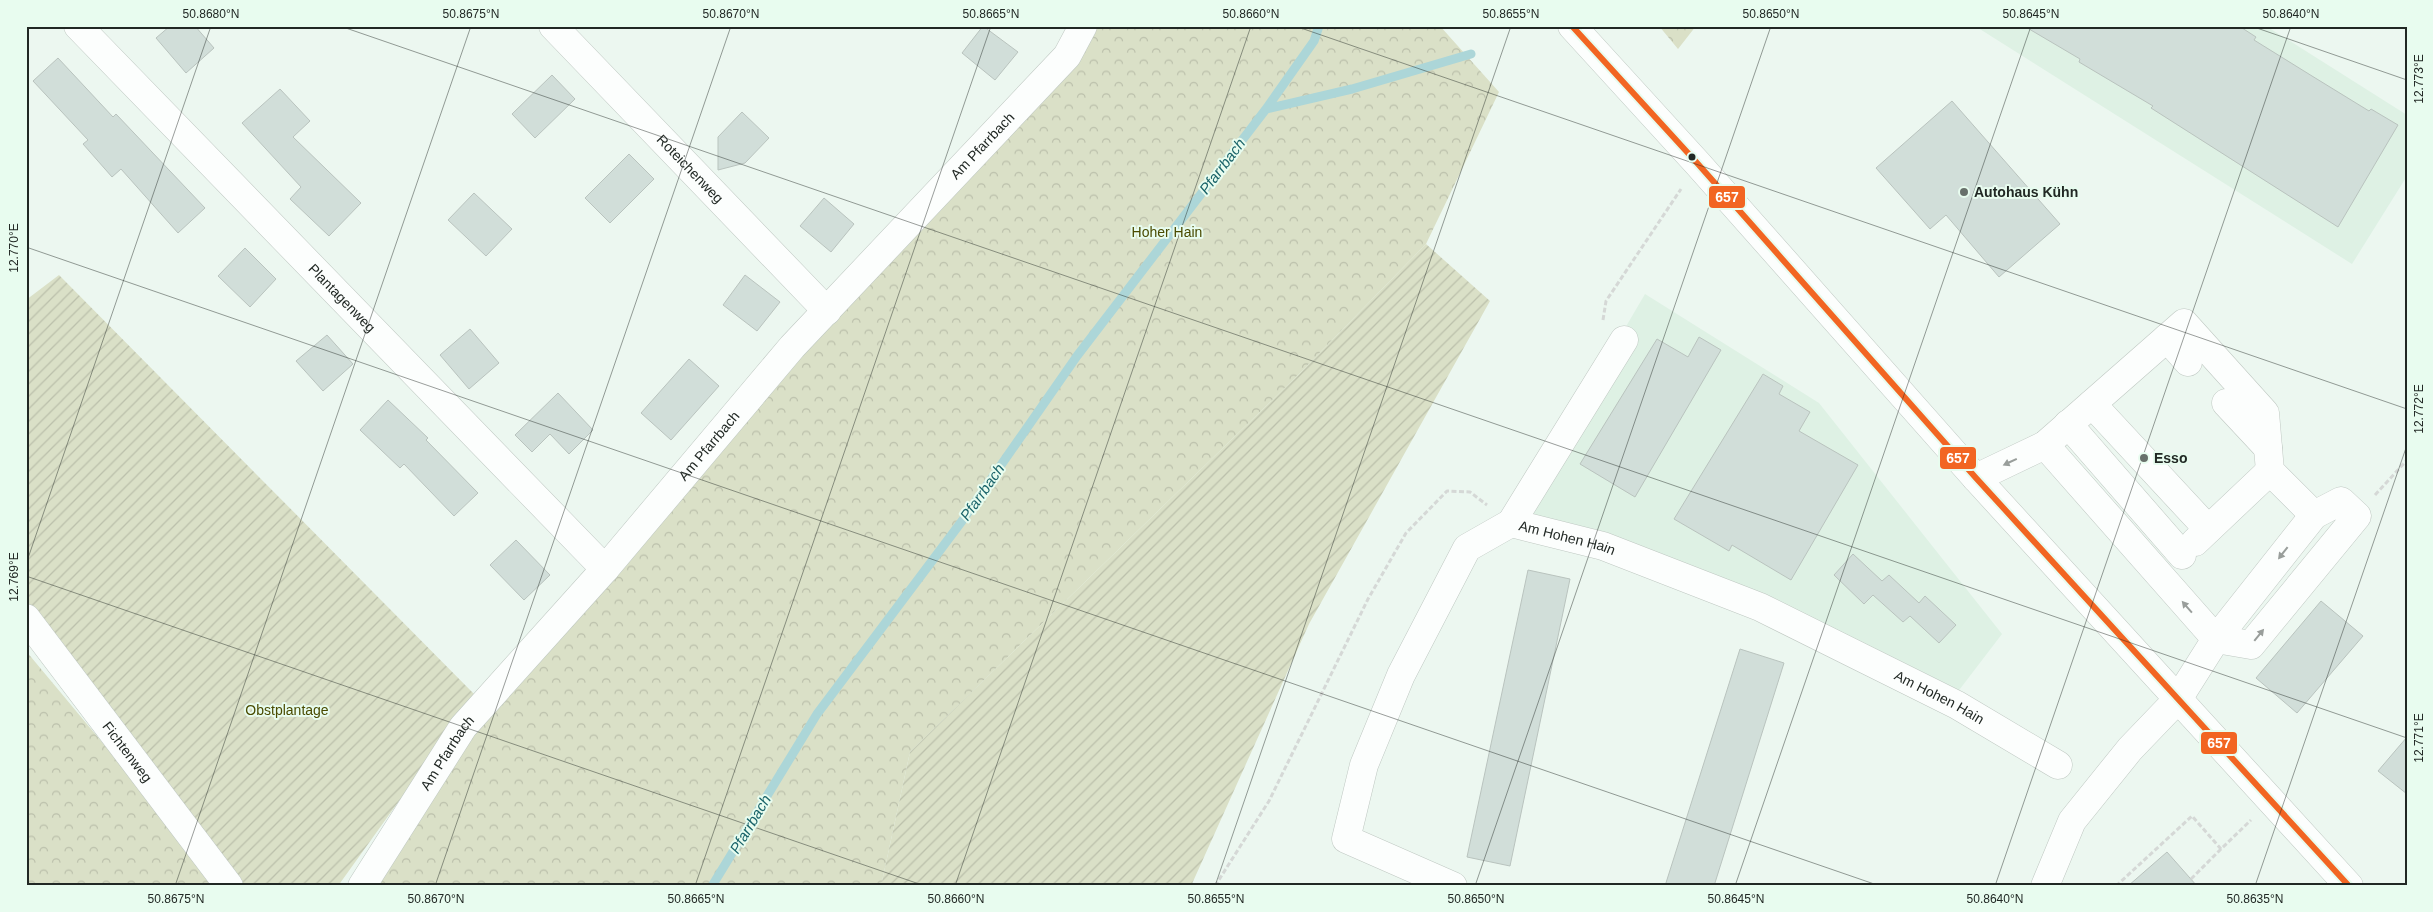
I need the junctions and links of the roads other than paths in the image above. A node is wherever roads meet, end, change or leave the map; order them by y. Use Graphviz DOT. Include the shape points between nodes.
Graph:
graph roads {
  1 [pos="78,26"];
  2 [pos="553,26"];
  3 [pos="1083,26"];
  4 [pos="1572,26"];
  5 [pos="827,311"];
  6 [pos="2167,338"];
  7 [pos="1624,340"];
  8 [pos="2188,362"];
  9 [pos="2226,403"];
  10 [pos="2092,404"];
  11 [pos="2068,424"];
  12 [pos="2045,445"];
  13 [pos="2269,460"];
  14 [pos="1976,478"];
  15 [pos="2314,515"];
  16 [pos="1511,523"];
  17 [pos="2208,529"];
  18 [pos="2182,555"];
  19 [pos="605,569"];
  20 [pos="2159,575"];
  21 [pos="26,618"];
  22 [pos="2216,639"];
  23 [pos="2178,699"];
  24 [pos="2058,765"];
  25 [pos="229,886"];
  26 [pos="362,886"];
  27 [pos="1453,886"];
  28 [pos="2045,886"];
  29 [pos="2349,886"];
  1 -- 19 [label="street, Plantagenweg"];
  2 -- 5 [label="street, Roteichenweg"];
  3 -- 5 [label="street, Am Pfarrbach" via="1067,56"];
  4 -- 14 [label="street"];
  5 -- 19 [label="street, Am Pfarrbach" via="792,347"];
  6 -- 8 [label="street"];
  6 -- 10 [label="street"];
  6 -- 13 [label="street" via="2184,323 2266,413"];
  7 -- 16 [label="street"];
  9 -- 13 [label="street"];
  10 -- 11 [label="street"];
  10 -- 17 [label="street"];
  11 -- 12 [label="street"];
  11 -- 18 [label="street"];
  12 -- 14 [label="street, one-way"];
  12 -- 20 [label="street"];
  13 -- 15 [label="street"];
  13 -- 17 [label="street"];
  14 -- 23 [label="street"];
  15 -- 22 [label="street, one-way"];
  22 -- 15 [label="street, one-way" via="2251,646 2357,516 2341,501"];
  16 -- 24 [label="street, Am Hohen Hain" via="1603,546 1760,608 1956,705"];
  16 -- 27 [label="street, Am Hohen Hain" via="1467,548 1401,675 1364,765 1346,839"];
  17 -- 18 [label="street"];
  18 -- 20 [label="street"];
  19 -- 26 [label="street, Am Pfarrbach" via="464,727"];
  22 -- 20 [label="street, one-way"];
  21 -- 25 [label="street, Fichtenweg"];
  22 -- 23 [label="street"];
  23 -- 28 [label="street" via="2130,749 2072,821"];
  23 -- 29 [label="street"];
}
